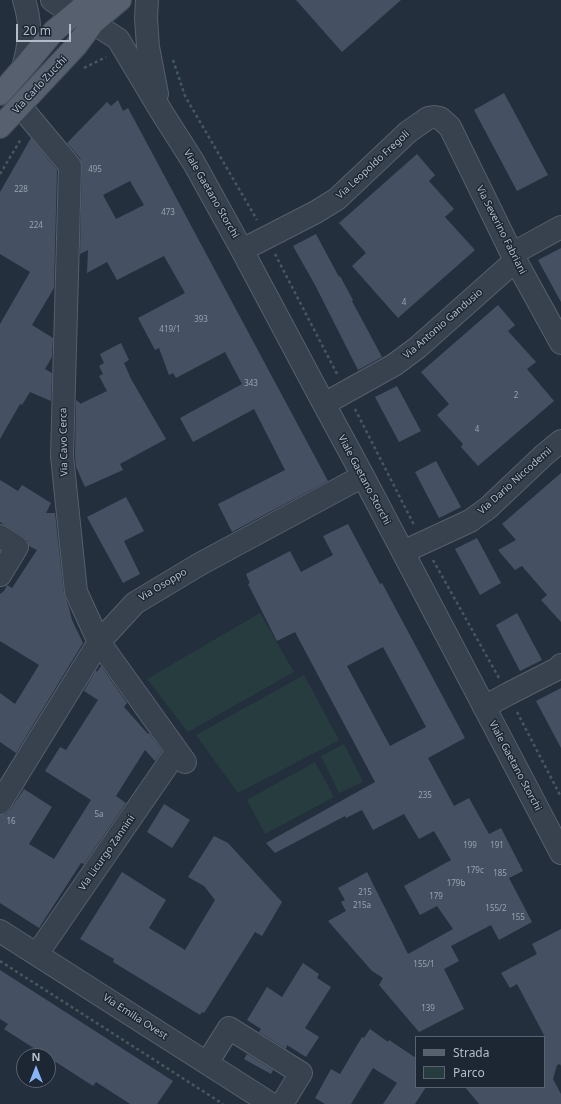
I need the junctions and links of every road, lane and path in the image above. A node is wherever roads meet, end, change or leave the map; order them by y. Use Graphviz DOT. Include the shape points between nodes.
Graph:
graph roads {
  1 [pos="24,0"];
  2 [pos="52,0"];
  3 [pos="91,0"];
  4 [pos="120,0"];
  5 [pos="148,0"];
  6 [pos="73,14"];
  7 [pos="93,23"];
  8 [pos="118,39"];
  9 [pos="24,68"];
  10 [pos="78,71"];
  11 [pos="0,94"];
  12 [pos="161,111"];
  13 [pos="26,113"];
  14 [pos="440,118"];
  15 [pos="0,127"];
  16 [pos="0,174"];
  17 [pos="561,227"];
  18 [pos="242,250"];
  19 [pos="514,257"];
  20 [pos="561,343"];
  21 [pos="324,404"];
  22 [pos="561,441"];
  23 [pos="363,476"];
  24 [pos="0,536"];
  25 [pos="403,552"];
  26 [pos="0,574"];
  27 [pos="99,642"];
  28 [pos="561,666"];
  29 [pos="484,707"];
  30 [pos="181,756"];
  31 [pos="0,803"];
  32 [pos="561,852"];
  33 [pos="0,931"];
  34 [pos="37,954"];
  35 [pos="0,961"];
  36 [pos="207,1063"];
  37 [pos="223,1104"];
  38 [pos="271,1104"];
  39 [pos="282,1104"];
  1 -- 9 [label="street" via="30,29"];
  2 -- 6 [label="street, Viale Gaetano Storchi"];
  3 -- 6 [label="main road"];
  4 -- 7 [label="main road, Via Carlo Zucchi"];
  5 -- 12 [label="street, Viale Gaetano Storchi" via="148,47"];
  6 -- 7 [label="street, Viale Gaetano Storchi"];
  6 -- 9 [label="main road" via="54,30"];
  7 -- 8 [label="street, Viale Gaetano Storchi"];
  7 -- 13 [label="main road, Via Carlo Zucchi"];
  8 -- 10 [label="path" via="107,57"];
  8 -- 12 [label="street, Viale Gaetano Storchi"];
  9 -- 11 [label="main road"];
  12 -- 18 [label="street, Viale Gaetano Storchi" via="194,163"];
  13 -- 15 [label="main road, Via Carlo Zucchi"];
  13 -- 16 [label="path"];
  13 -- 27 [label="street, Via Cavo Cerca" via="70,166 62,456 76,592"];
  14 -- 18 [label="street, Via Leopoldo Fregoli" via="428,118 408,132 337,199"];
  14 -- 19 [label="street, Via Severino Fabriani" via="450,127"];
  17 -- 19 [label="street, Via Antonio Gandusio"];
  18 -- 21 [label="street, Viale Gaetano Storchi"];
  19 -- 20 [label="street, Via Severino Fabriani"];
  19 -- 21 [label="street, Via Antonio Gandusio" via="405,358"];
  21 -- 23 [label="street, Viale Gaetano Storchi"];
  22 -- 25 [label="street, Via Dario Niccodemi" via="480,514"];
  23 -- 25 [label="street, Viale Gaetano Storchi"];
  23 -- 27 [label="street, Via Osoppo" via="200,564 135,603"];
  24 -- 26 [label="street" via="17,547"];
  25 -- 29 [label="street, Viale Gaetano Storchi"];
  27 -- 30 [label="street, Via Cavo Cerca"];
  27 -- 31 [label="street, Via Osoppo"];
  28 -- 29 [label="street"];
  29 -- 32 [label="street, Viale Gaetano Storchi"];
  30 -- 34 [label="street, Via Licurgo Zannini"];
  33 -- 34 [label="street, Via Emilia Ovest"];
  34 -- 36 [label="street, Via Emilia Ovest"];
  35 -- 37 [label="path"];
  36 -- 38 [label="street, Via Emilia Ovest"];
  36 -- 39 [label="street" via="222,1040 295,1083"];
}
